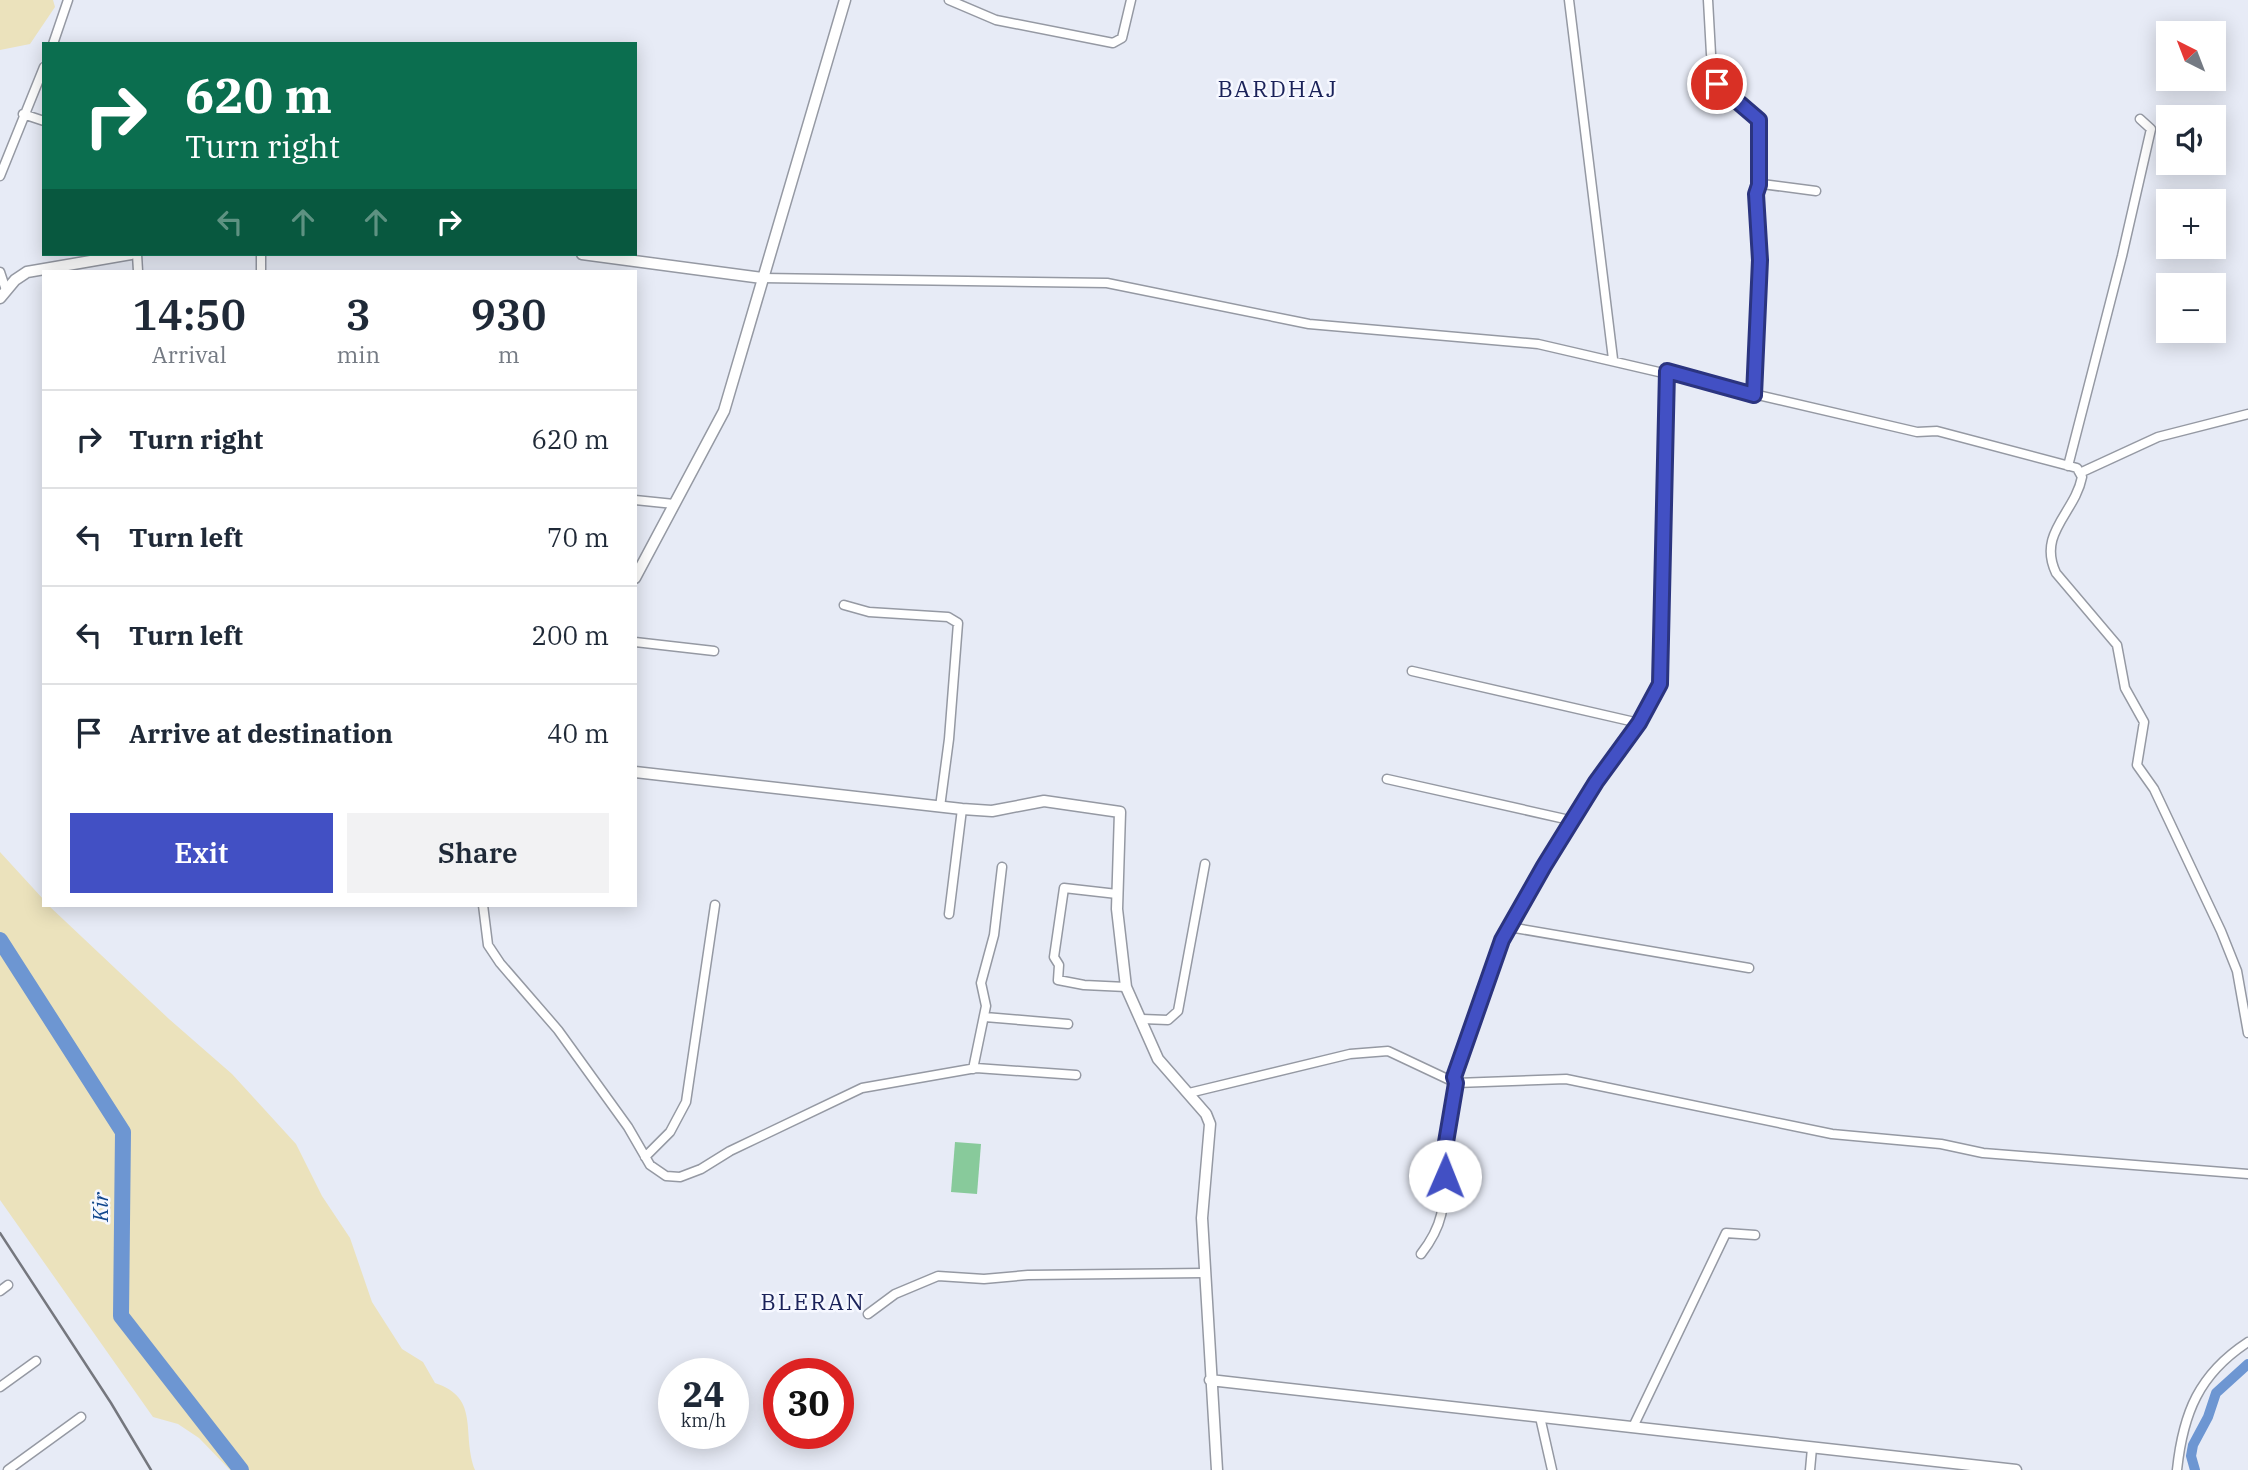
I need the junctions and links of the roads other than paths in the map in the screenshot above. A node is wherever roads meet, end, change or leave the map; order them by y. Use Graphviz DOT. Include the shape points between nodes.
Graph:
graph roads {
  1 [pos="68,0"];
  2 [pos="845,0"];
  3 [pos="949,0"];
  4 [pos="1131,0"];
  5 [pos="1569,0"];
  6 [pos="1708,0"];
  7 [pos="54,42"];
  8 [pos="42,71"];
  9 [pos="23,114"];
  10 [pos="2140,119"];
  11 [pos="42,120"];
  12 [pos="0,176"];
  13 [pos="1759,185"];
  14 [pos="1816,191"];
  15 [pos="118,256"];
  16 [pos="597,256"];
  17 [pos="0,272"];
  18 [pos="762,278"];
  19 [pos="3,294"];
  20 [pos="1613,359"];
  21 [pos="1667,371"];
  22 [pos="1754,395"];
  23 [pos="2248,414"];
  24 [pos="2068,466"];
  25 [pos="2081,472"];
  26 [pos="637,500"];
  27 [pos="674,504"];
  28 [pos="637,574"];
  29 [pos="844,605"];
  30 [pos="637,642"];
  31 [pos="714,651"];
  32 [pos="1412,671"];
  33 [pos="1639,723"];
  34 [pos="637,772"];
  35 [pos="1387,779"];
  36 [pos="940,807"];
  37 [pos="962,809"];
  38 [pos="1574,821"];
  39 [pos="1205,864"];
  40 [pos="1002,867"];
  41 [pos="1117,894"];
  42 [pos="716,905"];
  43 [pos="483,907"];
  44 [pos="949,915"];
  45 [pos="1509,928"];
  46 [pos="1749,968"];
  47 [pos="1126,987"];
  48 [pos="985,1017"];
  49 [pos="1142,1020"];
  50 [pos="1068,1024"];
  51 [pos="2248,1032"];
  52 [pos="973,1069"];
  53 [pos="1076,1075"];
  54 [pos="1456,1083"];
  55 [pos="1189,1093"];
  56 [pos="645,1157"];
  57 [pos="2248,1174"];
  58 [pos="1755,1235"];
  59 [pos="1421,1254"];
  60 [pos="1204,1273"];
  61 [pos="8,1284"];
  62 [pos="0,1291"];
  63 [pos="868,1314"];
  64 [pos="2248,1342"];
  65 [pos="36,1361"];
  66 [pos="1210,1380"];
  67 [pos="0,1387"];
  68 [pos="81,1417"];
  69 [pos="1540,1417"];
  70 [pos="1633,1427"];
  71 [pos="1812,1448"];
  72 [pos="8,1470"];
  73 [pos="1217,1470"];
  74 [pos="1552,1470"];
  75 [pos="1810,1470"];
  76 [pos="2016,1470"];
  77 [pos="2177,1470"];
  1 -- 7 [label="street"];
  2 -- 18 [label="street"];
  3 -- 4 [label="street" via="996,20 1113,43 1122,38"];
  5 -- 20 [label="street"];
  6 -- 13 [label="street" via="1717,84 1759,120"];
  8 -- 9 [label="street"];
  9 -- 11 [label="street"];
  9 -- 12 [label="street"];
  10 -- 24 [label="street" via="2151,130"];
  13 -- 14 [label="street"];
  13 -- 22 [label="street"];
  15 -- 19 [label="street" via="37,269 15,280"];
  16 -- 18 [label="street"];
  17 -- 19 [label="street"];
  18 -- 20 [label="street" via="1107,283 1309,324 1538,344"];
  18 -- 27 [label="street" via="724,411"];
  20 -- 21 [label="street"];
  21 -- 22 [label="street"];
  21 -- 33 [label="street" via="1662,667 1660,684"];
  22 -- 24 [label="street" via="1917,432 1937,431"];
  23 -- 25 [label="street" via="2158,437"];
  24 -- 25 [label="street"];
  25 -- 51 [label="street" via="2077,496 2052,537 2050,558 2061,579 2117,645 2125,688 2144,722 2137,765 2154,789 2221,931 2237,971"];
  26 -- 27 [label="street"];
  27 -- 28 [label="street"];
  29 -- 36 [label="street" via="869,612 948,617 958,623"];
  30 -- 31 [label="street"];
  32 -- 33 [label="street"];
  33 -- 38 [label="street"];
  34 -- 36 [label="street"];
  35 -- 38 [label="street"];
  36 -- 37 [label="street"];
  37 -- 41 [label="street" via="992,811 1044,801 1119,811"];
  37 -- 44 [label="street"];
  38 -- 45 [label="street"];
  39 -- 49 [label="street" via="1178,1011 1168,1020"];
  40 -- 48 [label="street" via="994,935 981,984"];
  41 -- 47 [label="street"];
  41 -- 47 [label="street" via="1064,888 1054,957 1059,965 1058,980"];
  42 -- 56 [label="street" via="686,1102 670,1132"];
  43 -- 56 [label="street" via="488,945 558,1030"];
  45 -- 46 [label="street"];
  45 -- 54 [label="street" via="1464,1044"];
  47 -- 49 [label="street"];
  48 -- 50 [label="street"];
  48 -- 52 [label="street"];
  49 -- 55 [label="street" via="1158,1059"];
  52 -- 53 [label="street"];
  52 -- 56 [label="street" via="862,1088 680,1177 666,1176"];
  54 -- 55 [label="street" via="1388,1051 1370,1050"];
  54 -- 57 [label="street" via="1566,1079 1832,1135 1941,1144 1983,1153"];
  54 -- 59 [label="street" via="1444,1154 1446,1199 1440,1224"];
  55 -- 60 [label="street" via="1206,1114 1211,1134 1202,1218"];
  58 -- 70 [label="street" via="1726,1233"];
  60 -- 63 [label="street" via="984,1279 938,1276 895,1294"];
  60 -- 66 [label="street"];
  61 -- 62 [label="street"];
  64 -- 77 [label="street" via="2216,1366 2198,1392 2184,1423"];
  65 -- 67 [label="street"];
  66 -- 69 [label="street"];
  66 -- 73 [label="street"];
  68 -- 72 [label="street"];
  69 -- 70 [label="street"];
  69 -- 74 [label="street"];
  70 -- 71 [label="street"];
  71 -- 75 [label="street"];
  71 -- 76 [label="street"];
}
